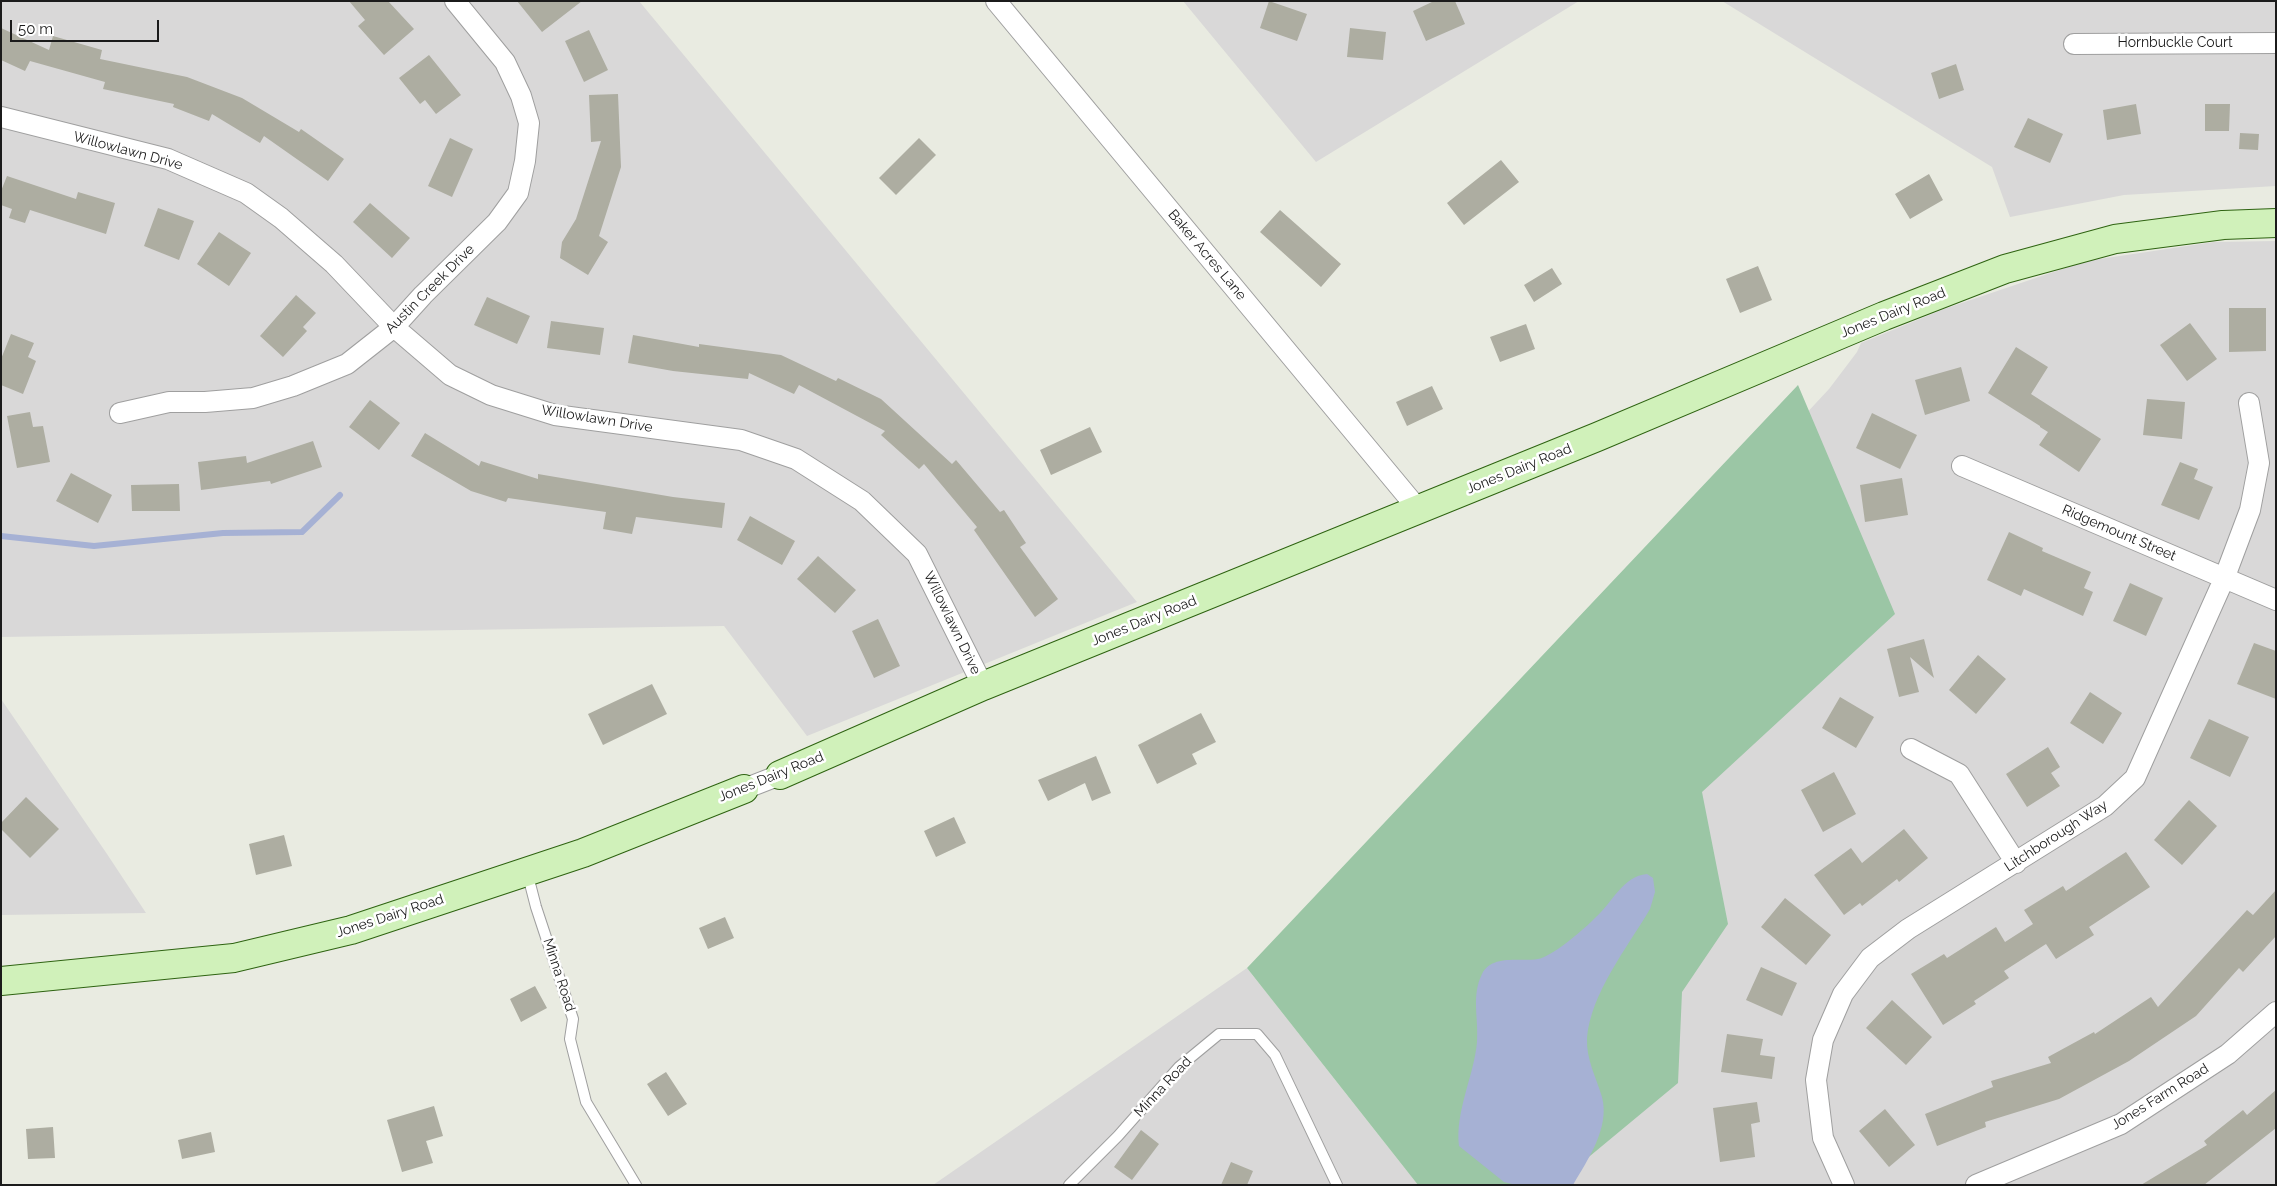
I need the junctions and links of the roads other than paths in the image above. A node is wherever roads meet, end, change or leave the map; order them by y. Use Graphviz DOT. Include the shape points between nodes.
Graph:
graph roads {
  1 [pos="455,1"];
  2 [pos="996,1"];
  3 [pos="2276,43"];
  4 [pos="2074,44"];
  5 [pos="1,117"];
  6 [pos="2276,223"];
  7 [pos="394,327"];
  8 [pos="2249,403"];
  9 [pos="120,413"];
  10 [pos="1962,466"];
  11 [pos="1418,509"];
  12 [pos="2224,579"];
  13 [pos="2276,600"];
  14 [pos="983,686"];
  15 [pos="1911,749"];
  16 [pos="780,775"];
  17 [pos="744,789"];
  18 [pos="2016,863"];
  19 [pos="526,871"];
  20 [pos="1,981"];
  21 [pos="2276,1012"];
  22 [pos="636,1185"];
  23 [pos="1069,1185"];
  24 [pos="1337,1185"];
  25 [pos="1844,1185"];
  26 [pos="1976,1185"];
  1 -- 7 [label="street, Austin Creek Drive" via="505,62 521,96 529,123 525,161 518,194 497,222"];
  2 -- 11 [label="street, Baker Acres Lane"];
  3 -- 4 [label="street, Hornbuckle Court"];
  5 -- 7 [label="street, Willowlawn Drive" via="168,160 246,193 281,218 334,264"];
  6 -- 11 [label="street, Jones Dairy Road" via="2223,225 2115,239 2005,270 1884,316"];
  7 -- 9 [label="street, Austin Creek Drive" via="347,364 293,386 253,398 169,402"];
  7 -- 14 [label="street, Willowlawn Drive" via="450,375 491,395 555,414 741,440 796,459 862,501 917,554"];
  8 -- 12 [label="street, Litchborough Way" via="2259,464 2250,510"];
  10 -- 12 [label="street, Ridgemount Street"];
  11 -- 14 [label="street, Jones Dairy Road"];
  12 -- 13 [label="street, Ridgemount Street"];
  12 -- 18 [label="street, Litchborough Way" via="2135,778 2105,806"];
  14 -- 16 [label="street, Jones Dairy Road"];
  15 -- 18 [label="street" via="1959,774"];
  16 -- 17 [label="street, Jones Dairy Road"];
  17 -- 19 [label="street, Jones Dairy Road" via="583,853"];
  18 -- 25 [label="street, Litchborough Way" via="1908,929 1870,958 1842,994 1822,1040 1816,1080 1823,1138"];
  19 -- 20 [label="street, Jones Dairy Road" via="351,930 234,958"];
  19 -- 22 [label="lane, Minna Road" via="573,1019 570,1039 586,1102"];
  21 -- 26 [label="street, Jones Farm Road" via="2228,1054 2121,1124"];
  23 -- 24 [label="lane, Minna Road" via="1179,1067 1219,1034 1257,1034 1276,1055"];
}
